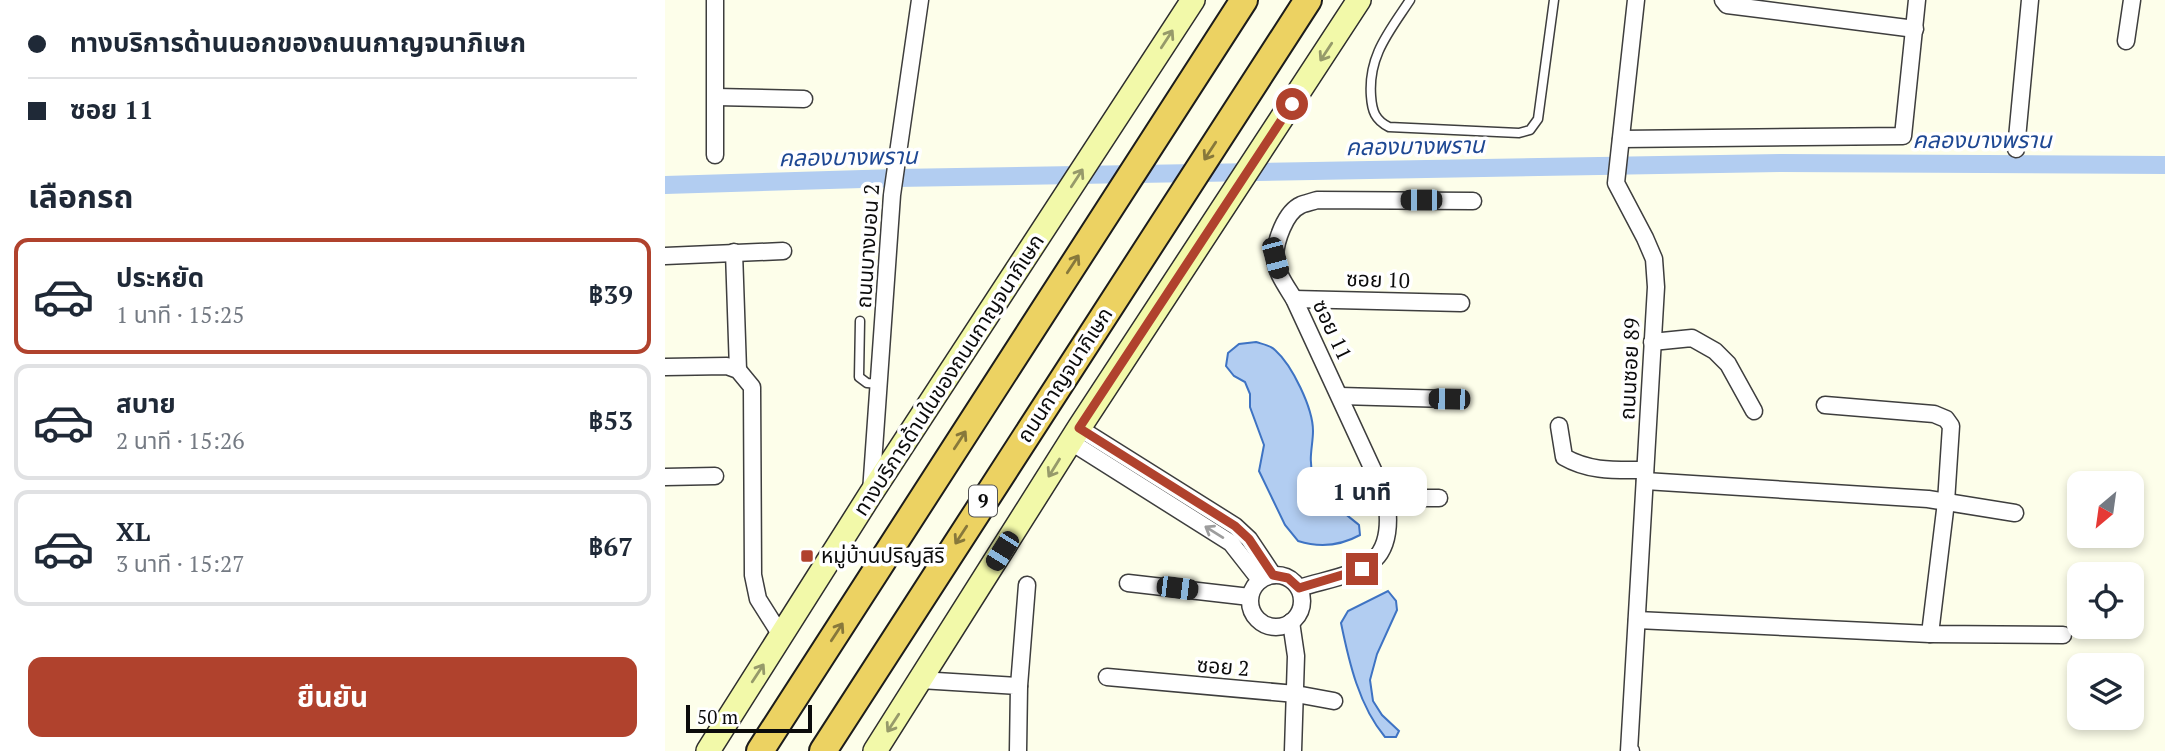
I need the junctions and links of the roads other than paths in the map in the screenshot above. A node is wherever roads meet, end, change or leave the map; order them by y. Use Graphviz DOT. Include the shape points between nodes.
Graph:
graph roads {
  1 [pos="715,0"];
  2 [pos="920,0"];
  3 [pos="1193,0"];
  4 [pos="1226,0"];
  5 [pos="1244,0"];
  6 [pos="1308,0"];
  7 [pos="1359,0"];
  8 [pos="1409,0"];
  9 [pos="1554,0"];
  10 [pos="1636,0"];
  11 [pos="1723,0"];
  12 [pos="1917,0"];
  13 [pos="2030,0"];
  14 [pos="2132,0"];
  15 [pos="1915,29"];
  16 [pos="2126,41"];
  17 [pos="716,97"];
  18 [pos="804,99"];
  19 [pos="1180,99"];
  20 [pos="1620,141"];
  21 [pos="2016,149"];
  22 [pos="715,155"];
  23 [pos="1473,201"];
  24 [pos="783,251"];
  25 [pos="734,252"];
  26 [pos="665,256"];
  27 [pos="1294,299"];
  28 [pos="1461,303"];
  29 [pos="860,321"];
  30 [pos="1653,342"];
  31 [pos="665,367"];
  32 [pos="738,370"];
  33 [pos="880,384"];
  34 [pos="1340,396"];
  35 [pos="1449,399"];
  36 [pos="1825,405"];
  37 [pos="1754,411"];
  38 [pos="1559,426"];
  39 [pos="1075,435"];
  40 [pos="1645,475"];
  41 [pos="715,476"];
  42 [pos="665,477"];
  43 [pos="870,495"];
  44 [pos="1386,498"];
  45 [pos="1439,498"];
  46 [pos="1946,502"];
  47 [pos="2015,513"];
  48 [pos="1267,578"];
  49 [pos="1128,583"];
  50 [pos="1027,585"];
  51 [pos="1299,588"];
  52 [pos="1250,597"];
  53 [pos="1637,620"];
  54 [pos="1291,622"];
  55 [pos="1930,634"];
  56 [pos="2063,635"];
  57 [pos="782,637"];
  58 [pos="1107,677"];
  59 [pos="920,680"];
  60 [pos="1019,686"];
  61 [pos="1296,694"];
  62 [pos="1335,701"];
  63 [pos="708,751"];
  64 [pos="760,751"];
  65 [pos="823,751"];
  66 [pos="875,751"];
  67 [pos="1018,751"];
  68 [pos="1293,751"];
  69 [pos="1630,751"];
  1 -- 17 [label="street"];
  2 -- 33 [label="street, ถนนบางบอน 2" via="895,165"];
  43 -- 3 [label="main road, ทางบริการด้านในของถนนกาญจนาภิเษก, one-way"];
  4 -- 19 [label="highway"];
  5 -- 19 [label="highway"];
  6 -- 65 [label="highway, ถนนกาญจนาภิเษก / 9, one-way"];
  7 -- 39 [label="main road, one-way"];
  8 -- 9 [label="lane" via="1375,54 1370,80 1372,109 1378,121 1389,128 1519,133 1530,130 1538,119"];
  10 -- 20 [label="street, ถนนซอย 89"];
  11 -- 15 [label="street" via="1727,5"];
  12 -- 15 [label="street"];
  13 -- 21 [label="street"];
  14 -- 16 [label="street"];
  15 -- 20 [label="street" via="1905,132 1899,138"];
  17 -- 18 [label="street"];
  17 -- 22 [label="street"];
  64 -- 19 [label="highway, one-way"];
  20 -- 30 [label="street, ถนนซอย 89" via="1616,183 1654,259"];
  23 -- 27 [label="street, ซอย 11" via="1317,200 1299,205 1288,216 1275,258"];
  24 -- 25 [label="street"];
  25 -- 26 [label="street"];
  25 -- 32 [label="street"];
  27 -- 28 [label="street, ซอย 10"];
  27 -- 34 [label="street, ซอย 11"];
  29 -- 33 [label="lane" via="859,377"];
  30 -- 37 [label="street" via="1692,338 1715,351 1728,364"];
  30 -- 40 [label="street, ถนนซอย 89"];
  31 -- 32 [label="street" via="727,366"];
  32 -- 57 [label="street" via="753,387 754,575 758,599"];
  33 -- 43 [label="street, ถนนบางบอน 2"];
  34 -- 35 [label="street"];
  34 -- 44 [label="street, ซอย 11"];
  36 -- 46 [label="street" via="1934,414 1946,419 1951,426"];
  38 -- 40 [label="street" via="1564,457 1576,464"];
  39 -- 48 [label="street" via="1235,526 1249,539"];
  39 -- 59 [label="main road, one-way"];
  40 -- 46 [label="street"];
  40 -- 53 [label="street, ถนนซอย 89"];
  41 -- 42 [label="street"];
  43 -- 57 [label="main road, ทางบริการด้านในของถนนกาญจนาภิเษก"];
  44 -- 45 [label="street"];
  44 -- 51 [label="street, ซอย 11" via="1390,523 1377,558 1362,569"];
  46 -- 47 [label="street"];
  46 -- 55 [label="street"];
  48 -- 51 [label="street" via="1288,578"];
  48 -- 52 [label="street"];
  49 -- 52 [label="street"];
  50 -- 60 [label="street"];
  51 -- 54 [label="street" via="1303,603"];
  52 -- 54 [label="street" via="1259,621 1275,627"];
  53 -- 55 [label="street"];
  53 -- 69 [label="street, ถนนซอย 89"];
  54 -- 61 [label="street"];
  55 -- 56 [label="street"];
  63 -- 57 [label="main road, ทางบริการด้านในของถนนกาญจนาภิเษก, one-way"];
  58 -- 61 [label="street, ซอย 2"];
  59 -- 60 [label="street"];
  59 -- 66 [label="main road, one-way"];
  60 -- 67 [label="street"];
  61 -- 62 [label="street, ซอย 2"];
  61 -- 68 [label="street"];
}
